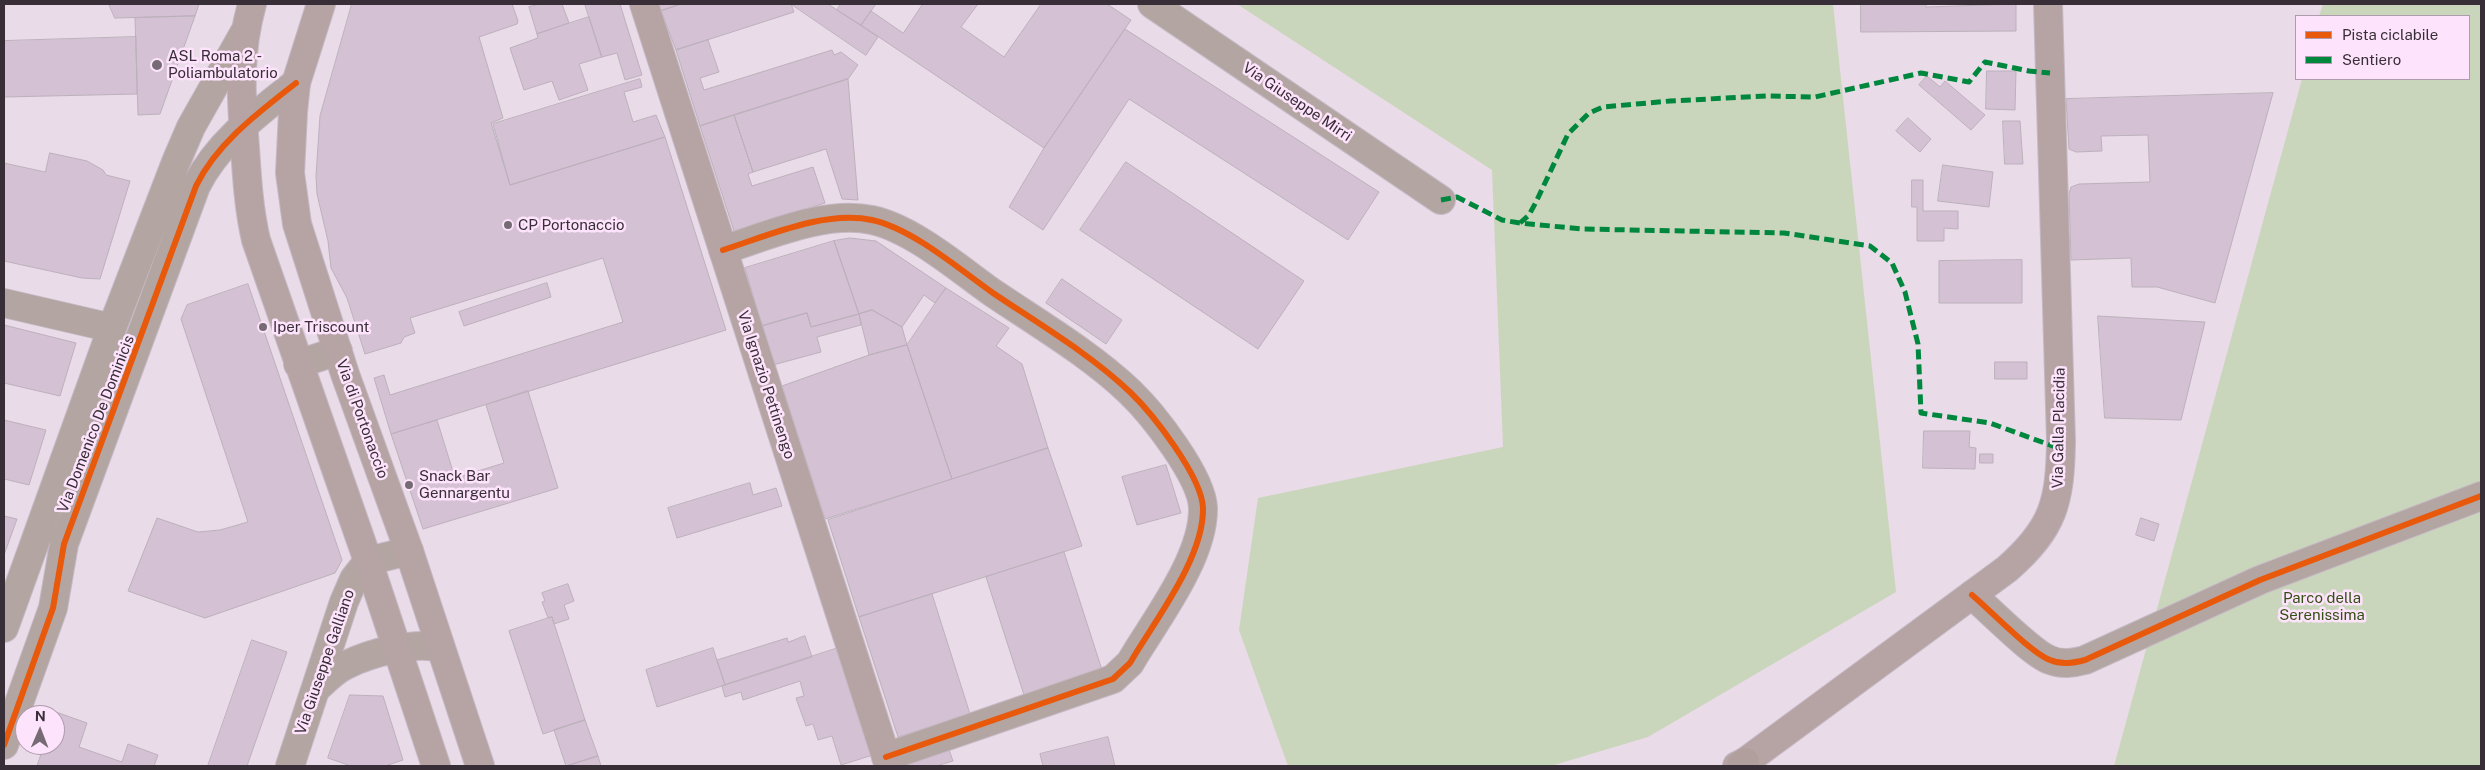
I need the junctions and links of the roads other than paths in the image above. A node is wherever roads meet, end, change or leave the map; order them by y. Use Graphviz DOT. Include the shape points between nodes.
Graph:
graph roads {
  1 [pos="252,4"];
  2 [pos="644,4"];
  3 [pos="1152,4"];
  4 [pos="2048,4"];
  5 [pos="322,5"];
  6 [pos="244,33"];
  7 [pos="296,83"];
  8 [pos="243,127"];
  9 [pos="1442,200"];
  10 [pos="723,250"];
  11 [pos="4,303"];
  12 [pos="112,328"];
  13 [pos="338,351"];
  14 [pos="298,364"];
  15 [pos="2481,496"];
  16 [pos="409,551"];
  17 [pos="368,561"];
  18 [pos="1972,595"];
  19 [pos="4,628"];
  20 [pos="440,648"];
  21 [pos="398,649"];
  22 [pos="316,689"];
  23 [pos="4,745"];
  24 [pos="888,762"];
  25 [pos="1741,765"];
  26 [pos="290,766"];
  27 [pos="436,766"];
  28 [pos="480,766"];
  1 -- 6 [label="main road"];
  2 -- 10 [label="main road, Via Ignazio Pettinengo"];
  3 -- 9 [label="street, Via Giuseppe Mirri"];
  4 -- 18 [label="main road, Via Galla Placidia" via="2060,480 2050,519 2030,547"];
  5 -- 7 [label="main road, Via di Portonaccio"];
  6 -- 8 [label="main road" via="241,76"];
  6 -- 12 [label="street, Via Domenico De Dominicis" via="183,146"];
  7 -- 8 [label="street, Via Domenico De Dominicis"];
  7 -- 13 [label="main road, Via di Portonaccio" via="290,154 293,206 301,241"];
  8 -- 14 [label="main road" via="256,240"];
  8 -- 23 [label="street, Via Domenico De Dominicis" via="213,159 196,186 64,544 53,608"];
  10 -- 24 [label="main road, Via Ignazio Pettinengo"];
  10 -- 24 [label="street" via="841,217 872,220 899,231 1038,323 1130,392 1160,426 1200,491 1203,518 1194,550 1130,663 1113,679"];
  11 -- 12 [label="street"];
  12 -- 19 [label="street, Via Domenico De Dominicis"];
  13 -- 14 [label="street"];
  13 -- 16 [label="main road, Via di Portonaccio"];
  14 -- 17 [label="main road"];
  15 -- 18 [label="street" via="2260,580 2085,660 2072,663 2060,663 2044,657"];
  16 -- 17 [label="street"];
  16 -- 20 [label="main road, Via di Portonaccio"];
  17 -- 21 [label="main road"];
  17 -- 22 [label="street, Via Giuseppe Galliano" via="344,602"];
  18 -- 25 [label="main road, Via Galla Placidia"];
  20 -- 21 [label="street" via="429,645"];
  20 -- 28 [label="main road, Via di Portonaccio"];
  21 -- 22 [label="street" via="345,665"];
  21 -- 27 [label="main road"];
  22 -- 26 [label="street, Via Giuseppe Galliano"];
}
